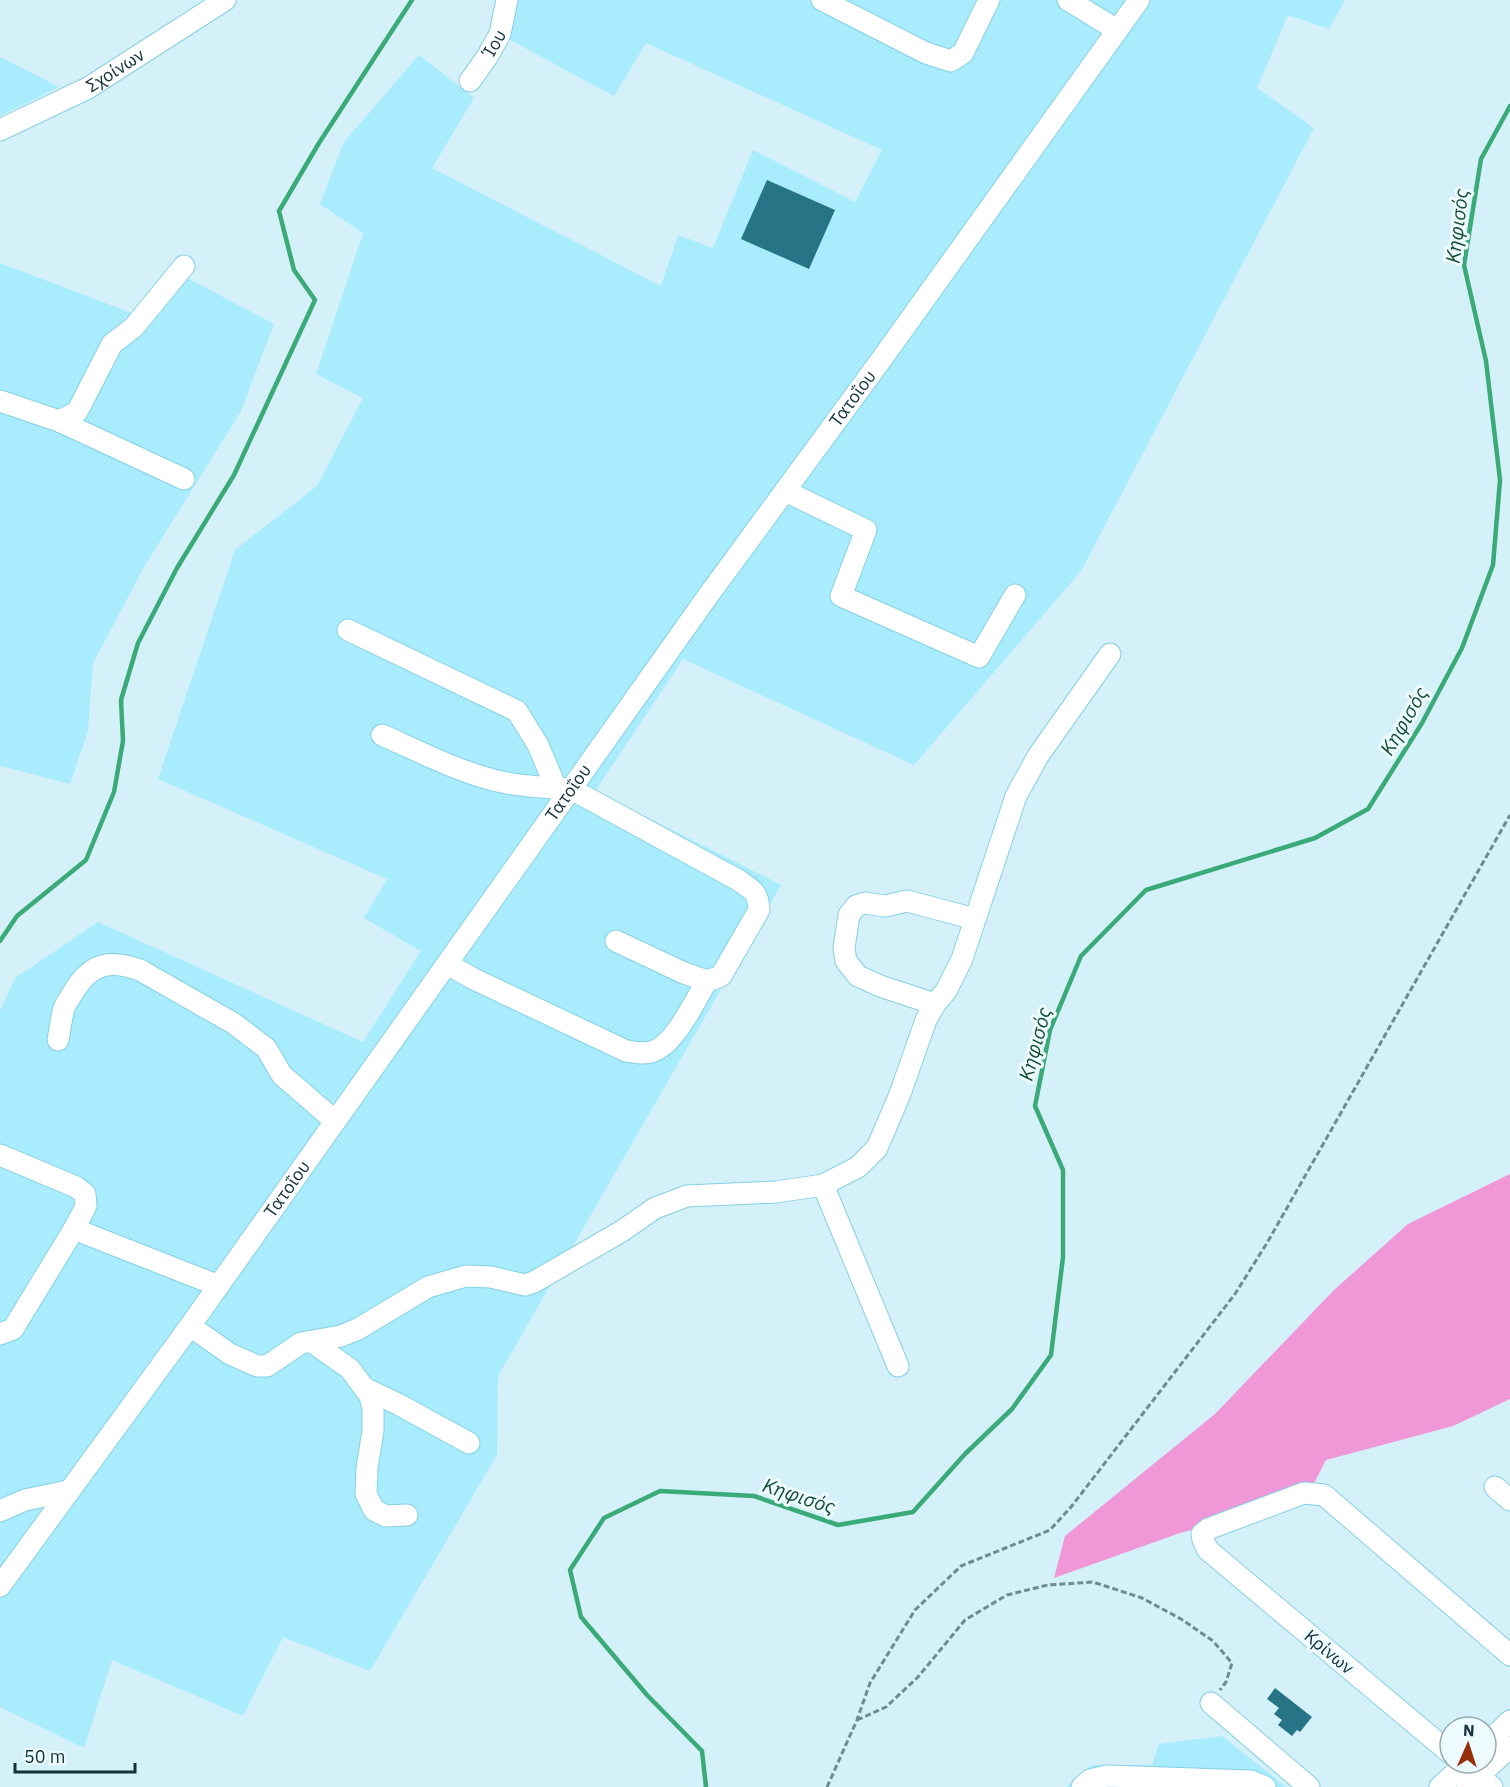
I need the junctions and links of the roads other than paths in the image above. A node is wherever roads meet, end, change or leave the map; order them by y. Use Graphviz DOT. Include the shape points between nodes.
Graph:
graph roads {
  1 [pos="225,0"];
  2 [pos="507,0"];
  3 [pos="822,0"];
  4 [pos="989,0"];
  5 [pos="1139,0"];
  6 [pos="1076,2"];
  7 [pos="1118,30"];
  8 [pos="470,81"];
  9 [pos="0,130"];
  10 [pos="184,266"];
  11 [pos="0,401"];
  12 [pos="59,421"];
  13 [pos="184,479"];
  14 [pos="785,491"];
  15 [pos="1015,595"];
  16 [pos="348,630"];
  17 [pos="1110,654"];
  18 [pos="382,735"];
  19 [pos="563,789"];
  20 [pos="975,920"];
  21 [pos="616,941"];
  22 [pos="447,964"];
  23 [pos="707,981"];
  24 [pos="935,1004"];
  25 [pos="58,1040"];
  26 [pos="335,1121"];
  27 [pos="0,1155"];
  28 [pos="823,1185"];
  29 [pos="74,1229"];
  30 [pos="219,1286"];
  31 [pos="190,1326"];
  32 [pos="0,1334"];
  33 [pos="312,1342"];
  34 [pos="898,1366"];
  35 [pos="364,1388"];
  36 [pos="469,1443"];
  37 [pos="68,1491"];
  38 [pos="0,1511"];
  39 [pos="407,1515"];
  40 [pos="0,1586"];
  41 [pos="1510,1655"];
  42 [pos="1210,1703"];
  43 [pos="1510,1722"];
  44 [pos="1498,1733"];
  45 [pos="1438,1746"];
  46 [pos="1461,1775"];
  47 [pos="1082,1787"];
  48 [pos="1265,1787"];
  49 [pos="1309,1787"];
  50 [pos="1440,1787"];
  1 -- 9 [label="street, Σχοίνων" via="88,88"];
  2 -- 8 [label="street, Ίου" via="500,34"];
  3 -- 4 [label="street" via="926,53 951,61 963,53"];
  5 -- 7 [label="street, Τατοΐου"];
  6 -- 7 [label="street"];
  7 -- 14 [label="street, Τατοΐου"];
  10 -- 12 [label="street" via="134,327 112,344 77,412"];
  11 -- 12 [label="street"];
  12 -- 13 [label="street"];
  14 -- 15 [label="street" via="866,530 841,596 979,657"];
  14 -- 19 [label="street, Τατοΐου"];
  16 -- 19 [label="street" via="517,711"];
  17 -- 20 [label="street" via="1038,756 1016,796"];
  18 -- 19 [label="street" via="456,768 501,782"];
  19 -- 22 [label="street, Τατοΐου"];
  19 -- 23 [label="street" via="756,893 759,910 721,976"];
  20 -- 24 [label="street" via="946,992"];
  20 -- 24 [label="street" via="907,901 885,906 865,903 849,915 844,948 846,961 858,976"];
  21 -- 23 [label="street"];
  22 -- 23 [label="street" via="626,1051 641,1053 664,1045"];
  22 -- 26 [label="street, Τατοΐου"];
  24 -- 28 [label="street" via="877,1148 858,1167"];
  25 -- 26 [label="street" via="65,1006 83,978 94,968 126,965 233,1023 266,1048 282,1076"];
  26 -- 30 [label="street, Τατοΐου"];
  27 -- 29 [label="street" via="76,1186 85,1194 86,1206"];
  28 -- 33 [label="street" via="776,1192 687,1196 655,1208 534,1282 525,1285 466,1276 428,1287 358,1329"];
  28 -- 34 [label="street"];
  29 -- 30 [label="street"];
  29 -- 32 [label="street" via="13,1329"];
  30 -- 31 [label="street, Τατοΐου"];
  31 -- 33 [label="street" via="230,1354 257,1366 267,1366 301,1343"];
  31 -- 37 [label="street, Τατοΐου"];
  33 -- 35 [label="street" via="350,1369"];
  35 -- 36 [label="street"];
  35 -- 39 [label="street" via="373,1408 366,1494 374,1510 386,1516"];
  37 -- 38 [label="street" via="25,1500"];
  37 -- 40 [label="street, Τατοΐου"];
  41 -- 45 [label="street, Κρίνων" via="1324,1495 1304,1492 1202,1534 1208,1550"];
  42 -- 49 [label="street"];
  43 -- 44 [label="street"];
  46 -- 50 [label="street"];
  47 -- 48 [label="street" via="1089,1780 1107,1776 1251,1781"];
}
